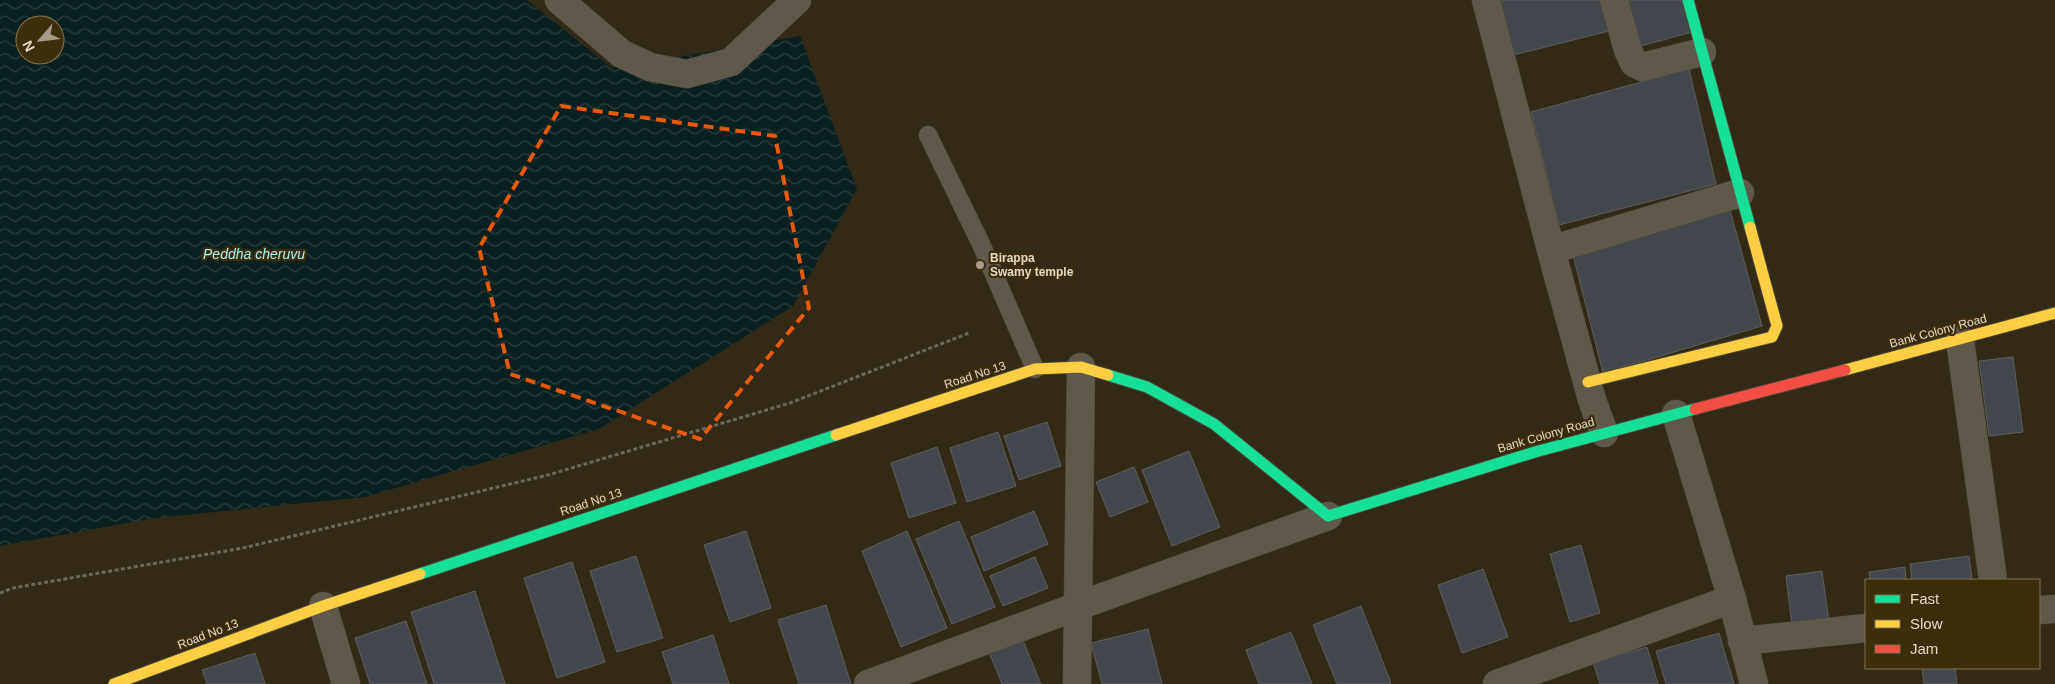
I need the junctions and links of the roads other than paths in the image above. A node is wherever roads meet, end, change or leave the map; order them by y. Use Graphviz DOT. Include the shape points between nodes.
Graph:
graph roads {
  1 [pos="559,0"];
  2 [pos="797,0"];
  3 [pos="1486,0"];
  4 [pos="1614,0"];
  5 [pos="1688,0"];
  6 [pos="1702,52"];
  7 [pos="928,135"];
  8 [pos="1740,193"];
  9 [pos="1551,250"];
  10 [pos="2055,313"];
  11 [pos="1960,340"];
  12 [pos="1081,367"];
  13 [pos="1035,369"];
  14 [pos="1588,382"];
  15 [pos="1676,414"];
  16 [pos="1604,433"];
  17 [pos="1328,516"];
  18 [pos="1993,579"];
  19 [pos="1732,600"];
  20 [pos="323,606"];
  21 [pos="1078,606"];
  22 [pos="2055,609"];
  23 [pos="2040,610"];
  24 [pos="1865,628"];
  25 [pos="1742,641"];
  26 [pos="114,684"];
  27 [pos="346,684"];
  28 [pos="868,684"];
  29 [pos="1077,684"];
  30 [pos="1497,684"];
  31 [pos="1754,684"];
  1 -- 2 [label="street" via="622,54 650,67 687,74 731,62"];
  3 -- 9 [label="street"];
  4 -- 6 [label="street" via="1634,63 1642,66"];
  5 -- 6 [label="street"];
  6 -- 8 [label="street"];
  7 -- 13 [label="lane" via="981,244"];
  8 -- 9 [label="street"];
  8 -- 14 [label="street" via="1777,326 1772,337"];
  9 -- 14 [label="street"];
  10 -- 11 [label="street, Bank Colony Road"];
  11 -- 15 [label="street, Bank Colony Road"];
  11 -- 18 [label="street"];
  12 -- 13 [label="street, Road No 13"];
  12 -- 17 [label="street" via="1147,387 1214,424"];
  12 -- 21 [label="street"];
  13 -- 20 [label="street, Road No 13"];
  14 -- 16 [label="street"];
  15 -- 16 [label="street, Bank Colony Road"];
  15 -- 19 [label="street"];
  16 -- 17 [label="street, Bank Colony Road"];
  17 -- 21 [label="street"];
  19 -- 25 [label="street"];
  19 -- 30 [label="street"];
  20 -- 26 [label="street, Road No 13"];
  20 -- 27 [label="street"];
  21 -- 28 [label="street"];
  21 -- 29 [label="street"];
  22 -- 23 [label="street"];
  24 -- 25 [label="street"];
  25 -- 31 [label="street"];
}
